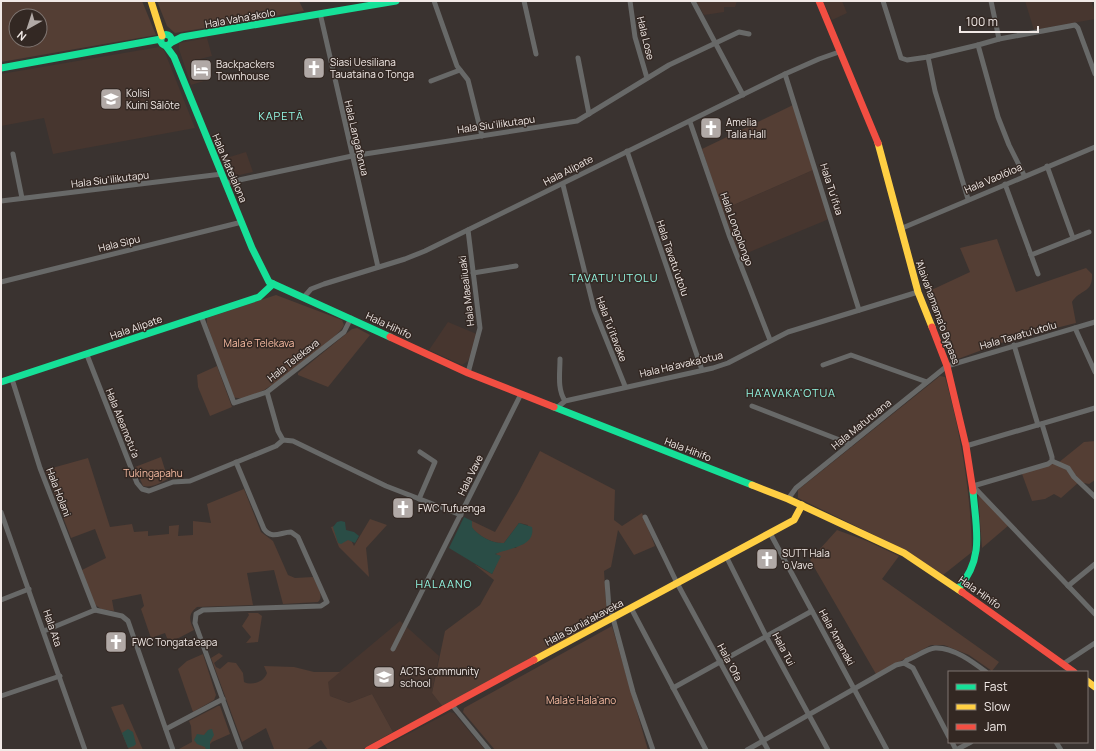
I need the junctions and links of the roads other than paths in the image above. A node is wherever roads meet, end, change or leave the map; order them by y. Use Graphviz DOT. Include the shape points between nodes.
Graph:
graph roads {
  1 [pos="151,1"];
  2 [pos="396,1"];
  3 [pos="434,1"];
  4 [pos="524,1"];
  5 [pos="630,1"];
  6 [pos="693,1"];
  7 [pos="818,1"];
  8 [pos="883,1"];
  9 [pos="991,1"];
  10 [pos="320,13"];
  11 [pos="749,34"];
  12 [pos="999,39"];
  13 [pos="166,40"];
  14 [pos="716,43"];
  15 [pos="978,45"];
  16 [pos="839,52"];
  17 [pos="536,54"];
  18 [pos="928,57"];
  19 [pos="578,58"];
  20 [pos="1,68"];
  21 [pos="460,70"];
  22 [pos="785,74"];
  23 [pos="1095,74"];
  24 [pos="647,78"];
  25 [pos="431,81"];
  26 [pos="743,95"];
  27 [pos="589,114"];
  28 [pos="690,122"];
  29 [pos="482,136"];
  30 [pos="1095,147"];
  31 [pos="627,152"];
  32 [pos="13,154"];
  33 [pos="352,156"];
  34 [pos="1047,166"];
  35 [pos="222,174"];
  36 [pos="1024,175"];
  37 [pos="225,183"];
  38 [pos="1005,184"];
  39 [pos="563,185"];
  40 [pos="22,198"];
  41 [pos="968,199"];
  42 [pos="1,201"];
  43 [pos="242,222"];
  44 [pos="900,229"];
  45 [pos="468,230"];
  46 [pos="1089,232"];
  47 [pos="1073,238"];
  48 [pos="1030,255"];
  49 [pos="516,266"];
  50 [pos="378,267"];
  51 [pos="473,273"];
  52 [pos="1038,274"];
  53 [pos="1,282"];
  54 [pos="273,284"];
  55 [pos="918,292"];
  56 [pos="304,297"];
  57 [pos="859,310"];
  58 [pos="201,316"];
  59 [pos="351,318"];
  60 [pos="1095,322"];
  61 [pos="1075,328"];
  62 [pos="770,340"];
  63 [pos="1014,345"];
  64 [pos="87,355"];
  65 [pos="560,359"];
  66 [pos="824,366"];
  67 [pos="947,366"];
  68 [pos="702,370"];
  69 [pos="1095,372"];
  70 [pos="468,373"];
  71 [pos="12,379"];
  72 [pos="1,382"];
  73 [pos="927,382"];
  74 [pos="625,386"];
  75 [pos="267,392"];
  76 [pos="521,394"];
  77 [pos="565,401"];
  78 [pos="752,406"];
  79 [pos="558,407"];
  80 [pos="1095,408"];
  81 [pos="1040,424"];
  82 [pos="283,440"];
  83 [pos="850,444"];
  84 [pos="966,446"];
  85 [pos="420,452"];
  86 [pos="1052,460"];
  87 [pos="236,462"];
  88 [pos="973,486"];
  89 [pos="1095,497"];
  90 [pos="788,499"];
  91 [pos="419,500"];
  92 [pos="802,505"];
  93 [pos="1,512"];
  94 [pos="461,515"];
  95 [pos="645,517"];
  96 [pos="2,520"];
  97 [pos="770,533"];
  98 [pos="726,556"];
  99 [pos="1095,564"];
  100 [pos="607,582"];
  101 [pos="677,583"];
  102 [pos="1068,586"];
  103 [pos="29,589"];
  104 [pos="958,589"];
  105 [pos="1,600"];
  106 [pos="632,608"];
  107 [pos="94,610"];
  108 [pos="812,611"];
  109 [pos="1095,614"];
  110 [pos="613,618"];
  111 [pos="44,631"];
  112 [pos="767,638"];
  113 [pos="1095,643"];
  114 [pos="393,649"];
  115 [pos="720,662"];
  116 [pos="904,663"];
  117 [pos="1063,664"];
  118 [pos="985,671"];
  119 [pos="1073,671"];
  120 [pos="60,676"];
  121 [pos="673,688"];
  122 [pos="855,688"];
  123 [pos="1,696"];
  124 [pos="222,699"];
  125 [pos="452,705"];
  126 [pos="809,715"];
  127 [pos="166,729"];
  128 [pos="948,735"];
  129 [pos="763,742"];
  130 [pos="969,743"];
  131 [pos="85,750"];
  132 [pos="173,750"];
  133 [pos="240,750"];
  134 [pos="368,750"];
  135 [pos="489,750"];
  136 [pos="653,750"];
  137 [pos="706,750"];
  138 [pos="747,750"];
  139 [pos="768,750"];
  140 [pos="828,750"];
  141 [pos="887,750"];
  142 [pos="956,750"];
  1 -- 13 [label="main road, Hala Mateialona"];
  2 -- 10 [label="main road, Hala Vaha'akolo"];
  3 -- 21 [label="street"];
  4 -- 17 [label="street"];
  5 -- 24 [label="street, Hala Lose" via="635,37"];
  6 -- 14 [label="street"];
  7 -- 16 [label="main road, 'Alaivahamama'o Bypass"];
  8 -- 18 [label="street" via="901,58 907,60"];
  9 -- 12 [label="street"];
  10 -- 13 [label="main road, Hala Vaha'akolo"];
  10 -- 33 [label="street, Hala Langafonua"];
  11 -- 14 [label="street, Hala Siu'ilikutapu" via="739,32"];
  12 -- 15 [label="street"];
  12 -- 23 [label="street" via="1075,25"];
  13 -- 20 [label="main road, Hala Vaha'akolo"];
  13 -- 35 [label="main road, Hala Mateialona"];
  14 -- 24 [label="street, Hala Siu'ilikutapu"];
  14 -- 26 [label="street"];
  15 -- 18 [label="street"];
  15 -- 36 [label="street" via="998,117"];
  16 -- 22 [label="street, Hala Alipate"];
  16 -- 44 [label="main road, 'Alaivahamama'o Bypass" via="877,141"];
  18 -- 41 [label="street" via="935,91"];
  19 -- 27 [label="street"];
  21 -- 25 [label="street"];
  21 -- 29 [label="street" via="468,80"];
  22 -- 26 [label="street, Hala Alipate"];
  22 -- 57 [label="street, Hala Tu'ifua"];
  24 -- 27 [label="street, Hala Siu'ilikutapu"];
  26 -- 28 [label="street, Hala Alipate"];
  27 -- 29 [label="street, Hala Siu'ilikutapu" via="572,122"];
  28 -- 31 [label="street, Hala Alipate"];
  28 -- 62 [label="street, Hala Longolongo" via="729,236"];
  29 -- 33 [label="street, Hala Siu'ilikutapu"];
  30 -- 34 [label="street, Hala Vaolōloa"];
  31 -- 39 [label="street, Hala Alipate"];
  31 -- 68 [label="street, Hala Tavatu'utolu"];
  32 -- 40 [label="street"];
  33 -- 37 [label="street, Hala Siu'ilikutapu"];
  33 -- 50 [label="street, Hala Langafonua"];
  34 -- 36 [label="street, Hala Vaolōloa"];
  34 -- 47 [label="street"];
  35 -- 37 [label="main road, Hala Mateialona"];
  35 -- 40 [label="street, Hala Siu'ilikutapu"];
  36 -- 38 [label="street, Hala Vaolōloa"];
  37 -- 43 [label="main road, Hala Mateialona"];
  38 -- 41 [label="street, Hala Vaolōloa"];
  38 -- 48 [label="street"];
  39 -- 45 [label="street, Hala Alipate"];
  39 -- 74 [label="street, Hala Tu'itavake" via="594,309"];
  40 -- 42 [label="street, Hala Siu'ilikutapu"];
  41 -- 44 [label="street, Hala Vaolōloa"];
  43 -- 53 [label="street, Hala Sipu"];
  43 -- 54 [label="main road, Hala Mateialona" via="264,275"];
  44 -- 55 [label="main road, 'Alaivahamama'o Bypass"];
  45 -- 50 [label="street, Hala Alipate" via="425,251"];
  45 -- 51 [label="street, Hala Maealiuaki"];
  46 -- 47 [label="street"];
  47 -- 48 [label="street"];
  48 -- 52 [label="street"];
  49 -- 51 [label="street"];
  50 -- 56 [label="street, Hala Alipate" via="311,289"];
  51 -- 70 [label="street, Hala Maealiuaki" via="480,328"];
  54 -- 56 [label="main road, Hala Hihifo"];
  54 -- 58 [label="main road, Hala Alipate" via="259,297"];
  55 -- 57 [label="street, Hala Ha'avaka'otua"];
  55 -- 67 [label="main road, 'Alaivahamama'o Bypass"];
  56 -- 59 [label="main road, Hala Hihifo"];
  57 -- 62 [label="street, Hala Ha'avaka'otua"];
  58 -- 64 [label="main road, Hala Alipate"];
  58 -- 75 [label="street, Hala Telekava" via="234,403"];
  59 -- 70 [label="main road, Hala Hihifo"];
  59 -- 75 [label="street, Hala Telekava" via="344,332"];
  60 -- 61 [label="street, Hala Tavatu'utolu"];
  61 -- 63 [label="street, Hala Tavatu'utolu"];
  61 -- 69 [label="street"];
  62 -- 68 [label="street, Hala Ha'avaka'otua" via="728,363"];
  63 -- 67 [label="street, Hala Tavatu'utolu"];
  63 -- 81 [label="street"];
  64 -- 71 [label="main road, Hala Alipate"];
  64 -- 87 [label="street, Hala Aleamotu'a" via="137,483 142,489 149,491 173,482 190,481"];
  65 -- 77 [label="street" via="559,384 561,396"];
  66 -- 73 [label="street" via="851,355"];
  67 -- 73 [label="street, Hala Matutuana"];
  67 -- 84 [label="main road, 'Alaivahamama'o Bypass"];
  68 -- 74 [label="street, Hala Ha'avaka'otua"];
  70 -- 76 [label="main road, Hala Hihifo"];
  71 -- 72 [label="main road, Hala Alipate"];
  71 -- 107 [label="street, Hala Holani" via="40,468"];
  73 -- 83 [label="street, Hala Matutuana"];
  74 -- 77 [label="street, Hala Ha'avaka'otua"];
  75 -- 82 [label="street" via="278,432"];
  76 -- 79 [label="main road, Hala Hihifo"];
  76 -- 94 [label="street, Hala Vave"];
  77 -- 79 [label="street, Hala Ha'avaka'otua"];
  78 -- 83 [label="street"];
  79 -- 90 [label="main road, Hala Hihifo"];
  80 -- 81 [label="street"];
  81 -- 84 [label="street"];
  81 -- 86 [label="street"];
  82 -- 87 [label="street, Hala Aleamotu'a" via="276,446"];
  82 -- 91 [label="street" via="293,441"];
  83 -- 90 [label="street, Hala Matutuana" via="796,488"];
  84 -- 88 [label="main road, 'Alaivahamama'o Bypass"];
  85 -- 91 [label="street" via="435,462"];
  86 -- 88 [label="street" via="1048,464"];
  86 -- 89 [label="street" via="1068,468"];
  87 -- 124 [label="street" via="266,532 276,535 291,532 298,536 326,598 326,604 196,614 195,623"];
  88 -- 102 [label="street"];
  88 -- 104 [label="main road, 'Alaivahamama'o Bypass" via="976,562 972,572"];
  90 -- 92 [label="main road, Hala Hihifo"];
  91 -- 94 [label="street"];
  92 -- 97 [label="main road, Hala Sunia'akaveka" via="794,520"];
  92 -- 104 [label="main road, Hala Hihifo" via="904,553"];
  93 -- 96 [label="street, Hala Ata"];
  94 -- 114 [label="street, Hala Vave"];
  95 -- 101 [label="street, Hala 'Ofa"];
  96 -- 103 [label="street, Hala Ata"];
  97 -- 98 [label="main road, Hala Sunia'akaveka"];
  97 -- 108 [label="street, Hala 'Amanaki"];
  98 -- 101 [label="main road, Hala Sunia'akaveka"];
  98 -- 112 [label="street, Hala Tui"];
  99 -- 102 [label="street"];
  100 -- 110 [label="street" via="608,608"];
  101 -- 106 [label="main road, Hala Sunia'akaveka"];
  101 -- 115 [label="street, Hala 'Ofa"];
  102 -- 109 [label="street"];
  103 -- 105 [label="street"];
  103 -- 111 [label="street, Hala Ata"];
  104 -- 117 [label="main road, Hala Hihifo"];
  106 -- 110 [label="main road, Hala Sunia'akaveka"];
  106 -- 121 [label="street"];
  107 -- 111 [label="street"];
  107 -- 127 [label="street" via="122,616 128,622"];
  108 -- 112 [label="street"];
  108 -- 122 [label="street, Hala 'Amanaki"];
  110 -- 125 [label="main road, Hala Sunia'akaveka"];
  110 -- 136 [label="street" via="633,692"];
  111 -- 120 [label="street, Hala Ata"];
  112 -- 115 [label="street"];
  112 -- 126 [label="street, Hala Tui"];
  113 -- 117 [label="street"];
  115 -- 121 [label="street"];
  115 -- 129 [label="street, Hala 'Ofa"];
  116 -- 118 [label="street" via="936,648 948,650"];
  116 -- 122 [label="street"];
  116 -- 128 [label="street" via="912,668"];
  117 -- 119 [label="main road, Hala Hihifo"];
  120 -- 123 [label="street"];
  120 -- 131 [label="street, Hala Ata"];
  121 -- 137 [label="street"];
  122 -- 126 [label="street"];
  122 -- 141 [label="street, Hala 'Amanaki"];
  124 -- 127 [label="street"];
  124 -- 133 [label="street"];
  125 -- 134 [label="main road, Hala Sunia'akaveka"];
  125 -- 135 [label="street"];
  126 -- 129 [label="street"];
  126 -- 140 [label="street, Hala Tui"];
  127 -- 132 [label="street"];
  129 -- 138 [label="street"];
  129 -- 139 [label="street, Hala 'Ofa"];
  130 -- 142 [label="street"];
}
